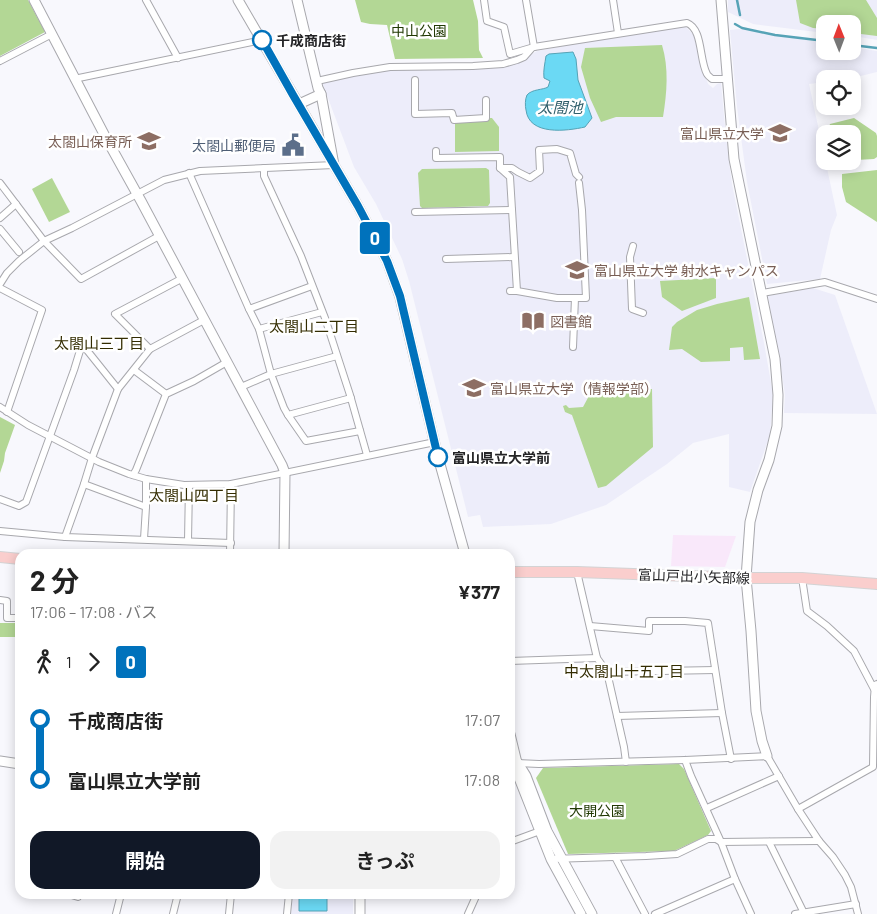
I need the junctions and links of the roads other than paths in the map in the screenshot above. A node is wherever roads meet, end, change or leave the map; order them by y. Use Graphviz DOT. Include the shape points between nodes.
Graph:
graph roads {
  1 [pos="34,0"];
  2 [pos="146,0"];
  3 [pos="238,0"];
  4 [pos="297,0"];
  5 [pos="484,0"];
  6 [pos="526,0"];
  7 [pos="613,0"];
  8 [pos="721,0"];
  9 [pos="618,33"];
  10 [pos="52,34"];
  11 [pos="262,40"];
  12 [pos="534,47"];
  13 [pos="178,58"];
  14 [pos="0,61"];
  15 [pos="74,79"];
  16 [pos="727,79"];
  17 [pos="415,80"];
  18 [pos="317,81"];
  19 [pos="321,94"];
  20 [pos="486,100"];
  21 [pos="299,104"];
  22 [pos="436,151"];
  23 [pos="334,165"];
  24 [pos="264,168"];
  25 [pos="500,168"];
  26 [pos="189,174"];
  27 [pos="0,184"];
  28 [pos="137,193"];
  29 [pos="16,204"];
  30 [pos="512,210"];
  31 [pos="415,212"];
  32 [pos="0,218"];
  33 [pos="0,229"];
  34 [pos="159,236"];
  35 [pos="44,241"];
  36 [pos="633,246"];
  37 [pos="19,252"];
  38 [pos="514,257"];
  39 [pos="446,259"];
  40 [pos="183,278"];
  41 [pos="0,284"];
  42 [pos="312,286"];
  43 [pos="0,288"];
  44 [pos="762,293"];
  45 [pos="575,298"];
  46 [pos="877,299"];
  47 [pos="249,309"];
  48 [pos="322,312"];
  49 [pos="643,313"];
  50 [pos="204,320"];
  51 [pos="259,329"];
  52 [pos="573,347"];
  53 [pos="150,349"];
  54 [pos="337,356"];
  55 [pos="227,362"];
  56 [pos="134,370"];
  57 [pos="270,374"];
  58 [pos="241,387"];
  59 [pos="118,388"];
  60 [pos="166,394"];
  61 [pos="351,398"];
  62 [pos="0,408"];
  63 [pos="7,412"];
  64 [pos="288,415"];
  65 [pos="360,431"];
  66 [pos="50,436"];
  67 [pos="435,442"];
  68 [pos="367,455"];
  69 [pos="92,458"];
  70 [pos="285,473"];
  71 [pos="133,475"];
  72 [pos="146,479"];
  73 [pos="84,484"];
  74 [pos="231,484"];
  75 [pos="189,485"];
  76 [pos="0,499"];
  77 [pos="146,507"];
  78 [pos="0,531"];
  79 [pos="65,537"];
  80 [pos="144,539"];
  81 [pos="188,542"];
  82 [pos="230,543"];
  83 [pos="230,549"];
  84 [pos="284,549"];
  85 [pos="464,549"];
  86 [pos="0,557"];
  87 [pos="15,558"];
  88 [pos="515,572"];
  89 [pos="577,572"];
  90 [pos="746,578"];
  91 [pos="802,578"];
  92 [pos="877,584"];
  93 [pos="0,600"];
  94 [pos="15,618"];
  95 [pos="590,626"];
  96 [pos="597,658"];
  97 [pos="515,661"];
  98 [pos="716,670"];
  99 [pos="607,672"];
  100 [pos="876,687"];
  101 [pos="722,713"];
  102 [pos="617,716"];
  103 [pos="767,756"];
  104 [pos="732,759"];
  105 [pos="685,760"];
  106 [pos="0,761"];
  107 [pos="626,762"];
  108 [pos="15,763"];
  109 [pos="515,763"];
  110 [pos="515,764"];
  111 [pos="515,767"];
  112 [pos="778,776"];
  113 [pos="706,808"];
  114 [pos="798,809"];
  115 [pos="540,831"];
  116 [pos="515,840"];
  117 [pos="819,841"];
  118 [pos="721,842"];
  119 [pos="769,842"];
  120 [pos="615,857"];
  121 [pos="562,858"];
  122 [pos="551,859"];
  123 [pos="734,879"];
  124 [pos="120,899"];
  125 [pos="177,899"];
  126 [pos="230,899"];
  127 [pos="288,899"];
  128 [pos="360,899"];
  129 [pos="475,899"];
  130 [pos="856,904"];
  131 [pos="804,913"];
  132 [pos="116,914"];
  133 [pos="173,914"];
  134 [pos="229,914"];
  135 [pos="287,914"];
  136 [pos="360,914"];
  137 [pos="468,914"];
  138 [pos="581,914"];
  139 [pos="592,914"];
  140 [pos="645,914"];
  141 [pos="655,914"];
  142 [pos="751,914"];
  143 [pos="795,914"];
  144 [pos="858,914"];
  1 -- 10 [label="street"];
  2 -- 13 [label="street"];
  3 -- 11 [label="street"];
  4 -- 18 [label="street"];
  5 -- 12 [label="street" via="487,21 504,27 510,54"];
  6 -- 12 [label="street"];
  7 -- 9 [label="street"];
  8 -- 16 [label="street"];
  9 -- 12 [label="street"];
  9 -- 16 [label="street" via="686,23 692,25 707,74 712,79"];
  10 -- 14 [label="street"];
  10 -- 15 [label="street"];
  11 -- 13 [label="street"];
  11 -- 21 [label="street"];
  12 -- 18 [label="street" via="524,57 502,64 390,67"];
  13 -- 15 [label="street"];
  15 -- 28 [label="street"];
  16 -- 44 [label="street" via="734,159"];
  17 -- 20 [label="street" via="415,114 452,113 454,120 486,118"];
  18 -- 19 [label="street"];
  19 -- 21 [label="street"];
  19 -- 23 [label="street"];
  21 -- 23 [label="street"];
  22 -- 25 [label="street" via="436,158 500,157"];
  23 -- 24 [label="street"];
  23 -- 67 [label="street" via="387,261 400,296"];
  24 -- 26 [label="street"];
  24 -- 42 [label="street" via="264,176"];
  25 -- 30 [label="street" via="510,178"];
  25 -- 45 [label="street" via="512,168 530,178 540,170 539,150 556,149 570,153 579,180 586,298"];
  26 -- 28 [label="street" via="164,180"];
  26 -- 47 [label="street"];
  27 -- 29 [label="street"];
  28 -- 34 [label="street"];
  28 -- 35 [label="street"];
  29 -- 32 [label="street"];
  29 -- 35 [label="street"];
  30 -- 31 [label="street"];
  30 -- 38 [label="street"];
  33 -- 37 [label="street"];
  34 -- 35 [label="street" via="81,279"];
  34 -- 40 [label="street"];
  35 -- 41 [label="street" via="19,261"];
  36 -- 49 [label="street" via="630,257 632,309"];
  38 -- 39 [label="street"];
  38 -- 45 [label="street" via="513,291"];
  40 -- 50 [label="street"];
  40 -- 53 [label="street" via="115,314"];
  42 -- 47 [label="street"];
  42 -- 48 [label="street"];
  43 -- 63 [label="street" via="42,310"];
  44 -- 46 [label="street" via="825,282"];
  44 -- 90 [label="street" via="775,359 777,426 750,522"];
  45 -- 52 [label="street"];
  47 -- 51 [label="street"];
  48 -- 51 [label="street"];
  48 -- 54 [label="street"];
  50 -- 53 [label="street"];
  50 -- 55 [label="street"];
  51 -- 57 [label="street"];
  53 -- 56 [label="street"];
  54 -- 57 [label="street"];
  54 -- 61 [label="street"];
  55 -- 58 [label="street"];
  55 -- 60 [label="street"];
  56 -- 59 [label="street"];
  56 -- 60 [label="street"];
  57 -- 58 [label="street"];
  57 -- 64 [label="street"];
  58 -- 70 [label="street"];
  59 -- 66 [label="street" via="82,344"];
  59 -- 69 [label="street"];
  60 -- 71 [label="street"];
  61 -- 64 [label="street"];
  61 -- 65 [label="street"];
  62 -- 63 [label="street"];
  63 -- 66 [label="street"];
  64 -- 65 [label="street" via="306,441"];
  65 -- 68 [label="street"];
  66 -- 69 [label="street"];
  66 -- 76 [label="street" via="26,502 19,506"];
  67 -- 68 [label="street"];
  67 -- 85 [label="street"];
  68 -- 70 [label="street"];
  69 -- 71 [label="street"];
  69 -- 73 [label="street"];
  70 -- 74 [label="street"];
  70 -- 84 [label="street"];
  71 -- 72 [label="street"];
  72 -- 75 [label="street"];
  72 -- 77 [label="street"];
  73 -- 77 [label="street"];
  73 -- 79 [label="street"];
  74 -- 75 [label="street"];
  74 -- 82 [label="street"];
  75 -- 81 [label="street"];
  77 -- 80 [label="street"];
  78 -- 79 [label="street"];
  79 -- 80 [label="street"];
  80 -- 81 [label="street"];
  81 -- 82 [label="street"];
  82 -- 83 [label="street"];
  86 -- 87 [label="main road"];
  88 -- 89 [label="main road, 富山戸出小矢部線"];
  89 -- 90 [label="main road, 富山戸出小矢部線"];
  89 -- 95 [label="street"];
  90 -- 91 [label="main road, 富山戸出小矢部線"];
  90 -- 103 [label="street" via="756,711"];
  91 -- 92 [label="main road, 富山戸出小矢部線"];
  91 -- 100 [label="street" via="807,611 854,651"];
  93 -- 94 [label="street" via="7,601 7,618"];
  95 -- 96 [label="street"];
  95 -- 98 [label="street" via="649,631 649,621 708,624"];
  96 -- 97 [label="street"];
  96 -- 99 [label="street"];
  98 -- 99 [label="street"];
  98 -- 101 [label="street"];
  99 -- 102 [label="street"];
  100 -- 114 [label="street" via="873,767"];
  101 -- 102 [label="street"];
  101 -- 104 [label="street"];
  102 -- 107 [label="street"];
  103 -- 104 [label="street"];
  103 -- 112 [label="street"];
  104 -- 105 [label="street"];
  105 -- 107 [label="street"];
  105 -- 113 [label="street"];
  106 -- 108 [label="street"];
  107 -- 109 [label="street"];
  110 -- 121 [label="street" via="526,776 547,831"];
  111 -- 115 [label="street"];
  112 -- 113 [label="street"];
  112 -- 114 [label="street"];
  113 -- 118 [label="street"];
  114 -- 117 [label="street"];
  115 -- 116 [label="street"];
  115 -- 122 [label="street"];
  117 -- 119 [label="street"];
  117 -- 130 [label="street" via="845,875"];
  118 -- 119 [label="street"];
  118 -- 120 [label="street" via="708,839 677,854"];
  118 -- 123 [label="street"];
  119 -- 131 [label="street"];
  120 -- 121 [label="street"];
  120 -- 140 [label="street"];
  121 -- 122 [label="street"];
  121 -- 139 [label="street"];
  122 -- 138 [label="street"];
  123 -- 141 [label="street"];
  123 -- 142 [label="street"];
  124 -- 132 [label="street"];
  125 -- 133 [label="street"];
  126 -- 134 [label="street"];
  127 -- 135 [label="street"];
  128 -- 136 [label="street"];
  129 -- 137 [label="street"];
  130 -- 131 [label="street"];
  130 -- 144 [label="street"];
  131 -- 143 [label="street"];
}
